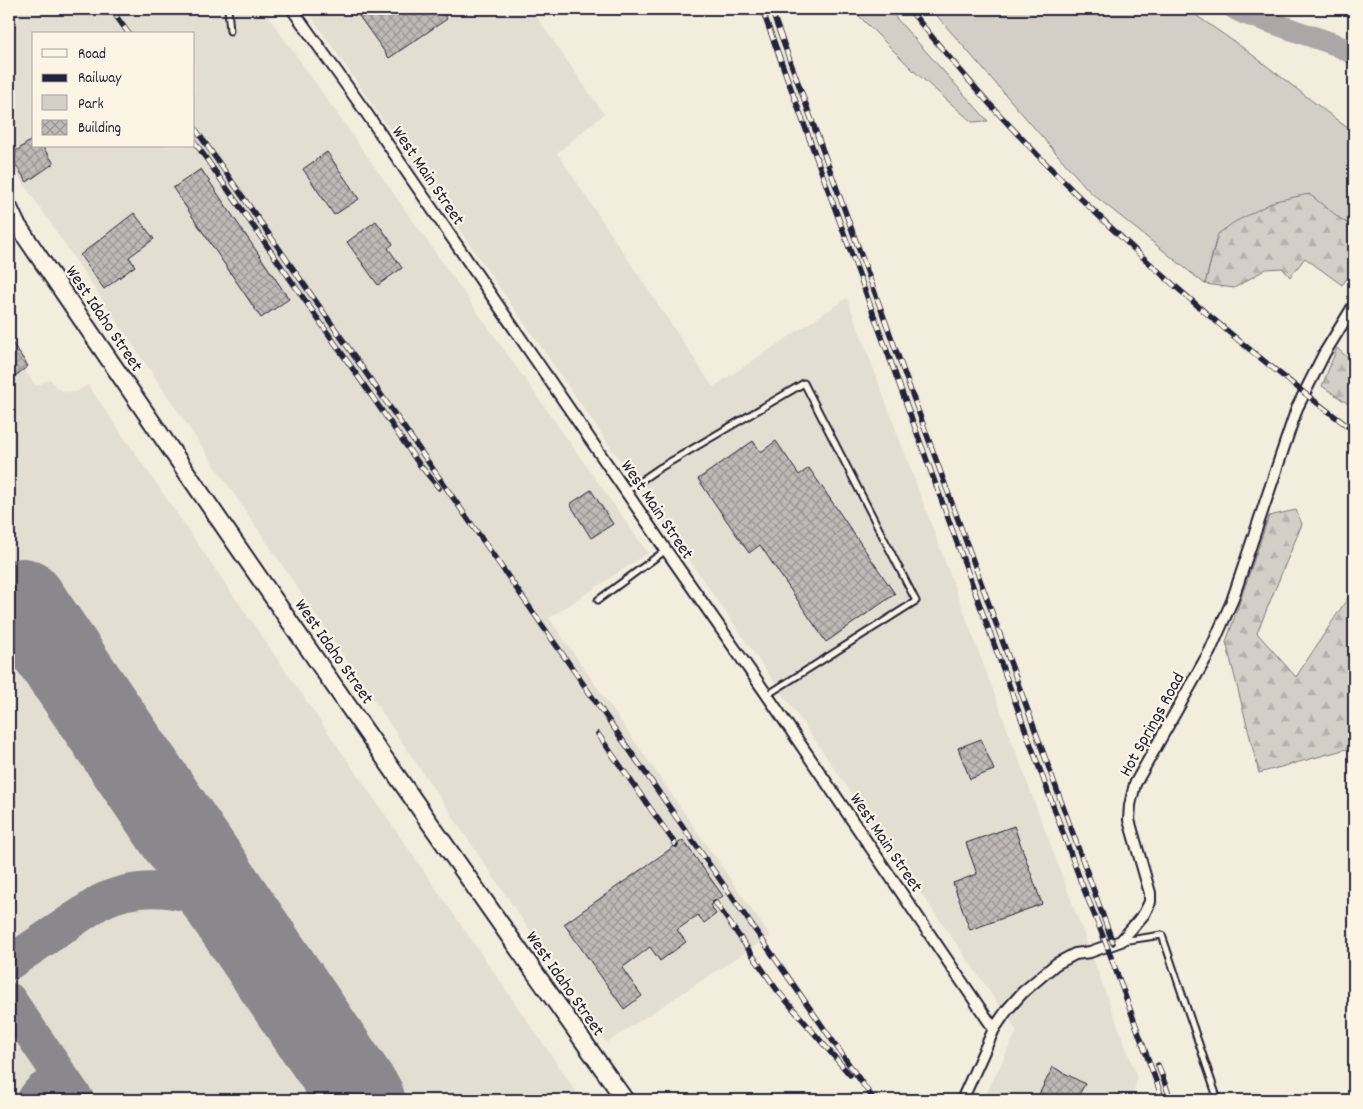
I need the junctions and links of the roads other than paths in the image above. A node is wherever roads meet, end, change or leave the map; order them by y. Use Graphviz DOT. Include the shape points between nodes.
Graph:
graph roads {
  1 [pos="228,9"];
  2 [pos="292,9"];
  3 [pos="230,31"];
  4 [pos="11,215"];
  5 [pos="1354,305"];
  6 [pos="626,491"];
  7 [pos="666,550"];
  8 [pos="598,600"];
  9 [pos="767,695"];
  10 [pos="1121,941"];
  11 [pos="994,1029"];
  12 [pos="625,1100"];
  13 [pos="962,1100"];
  14 [pos="1218,1100"];
  1 -- 3 [label="lane"];
  2 -- 6 [label="street, West Main Street"];
  4 -- 12 [label="main road, West Idaho Street" via="470,882"];
  5 -- 10 [label="street, Hot Springs Road" via="1324,354 1297,408 1232,601 1210,651 1136,784 1129,820 1150,902"];
  6 -- 7 [label="street, West Main Street"];
  6 -- 9 [label="lane" via="804,383 916,601"];
  7 -- 8 [label="lane"];
  7 -- 9 [label="street, West Main Street"];
  9 -- 11 [label="street, West Main Street"];
  10 -- 11 [label="street" via="1075,954 1056,964 1023,992"];
  10 -- 14 [label="lane" via="1162,935"];
  11 -- 13 [label="street"];
}
